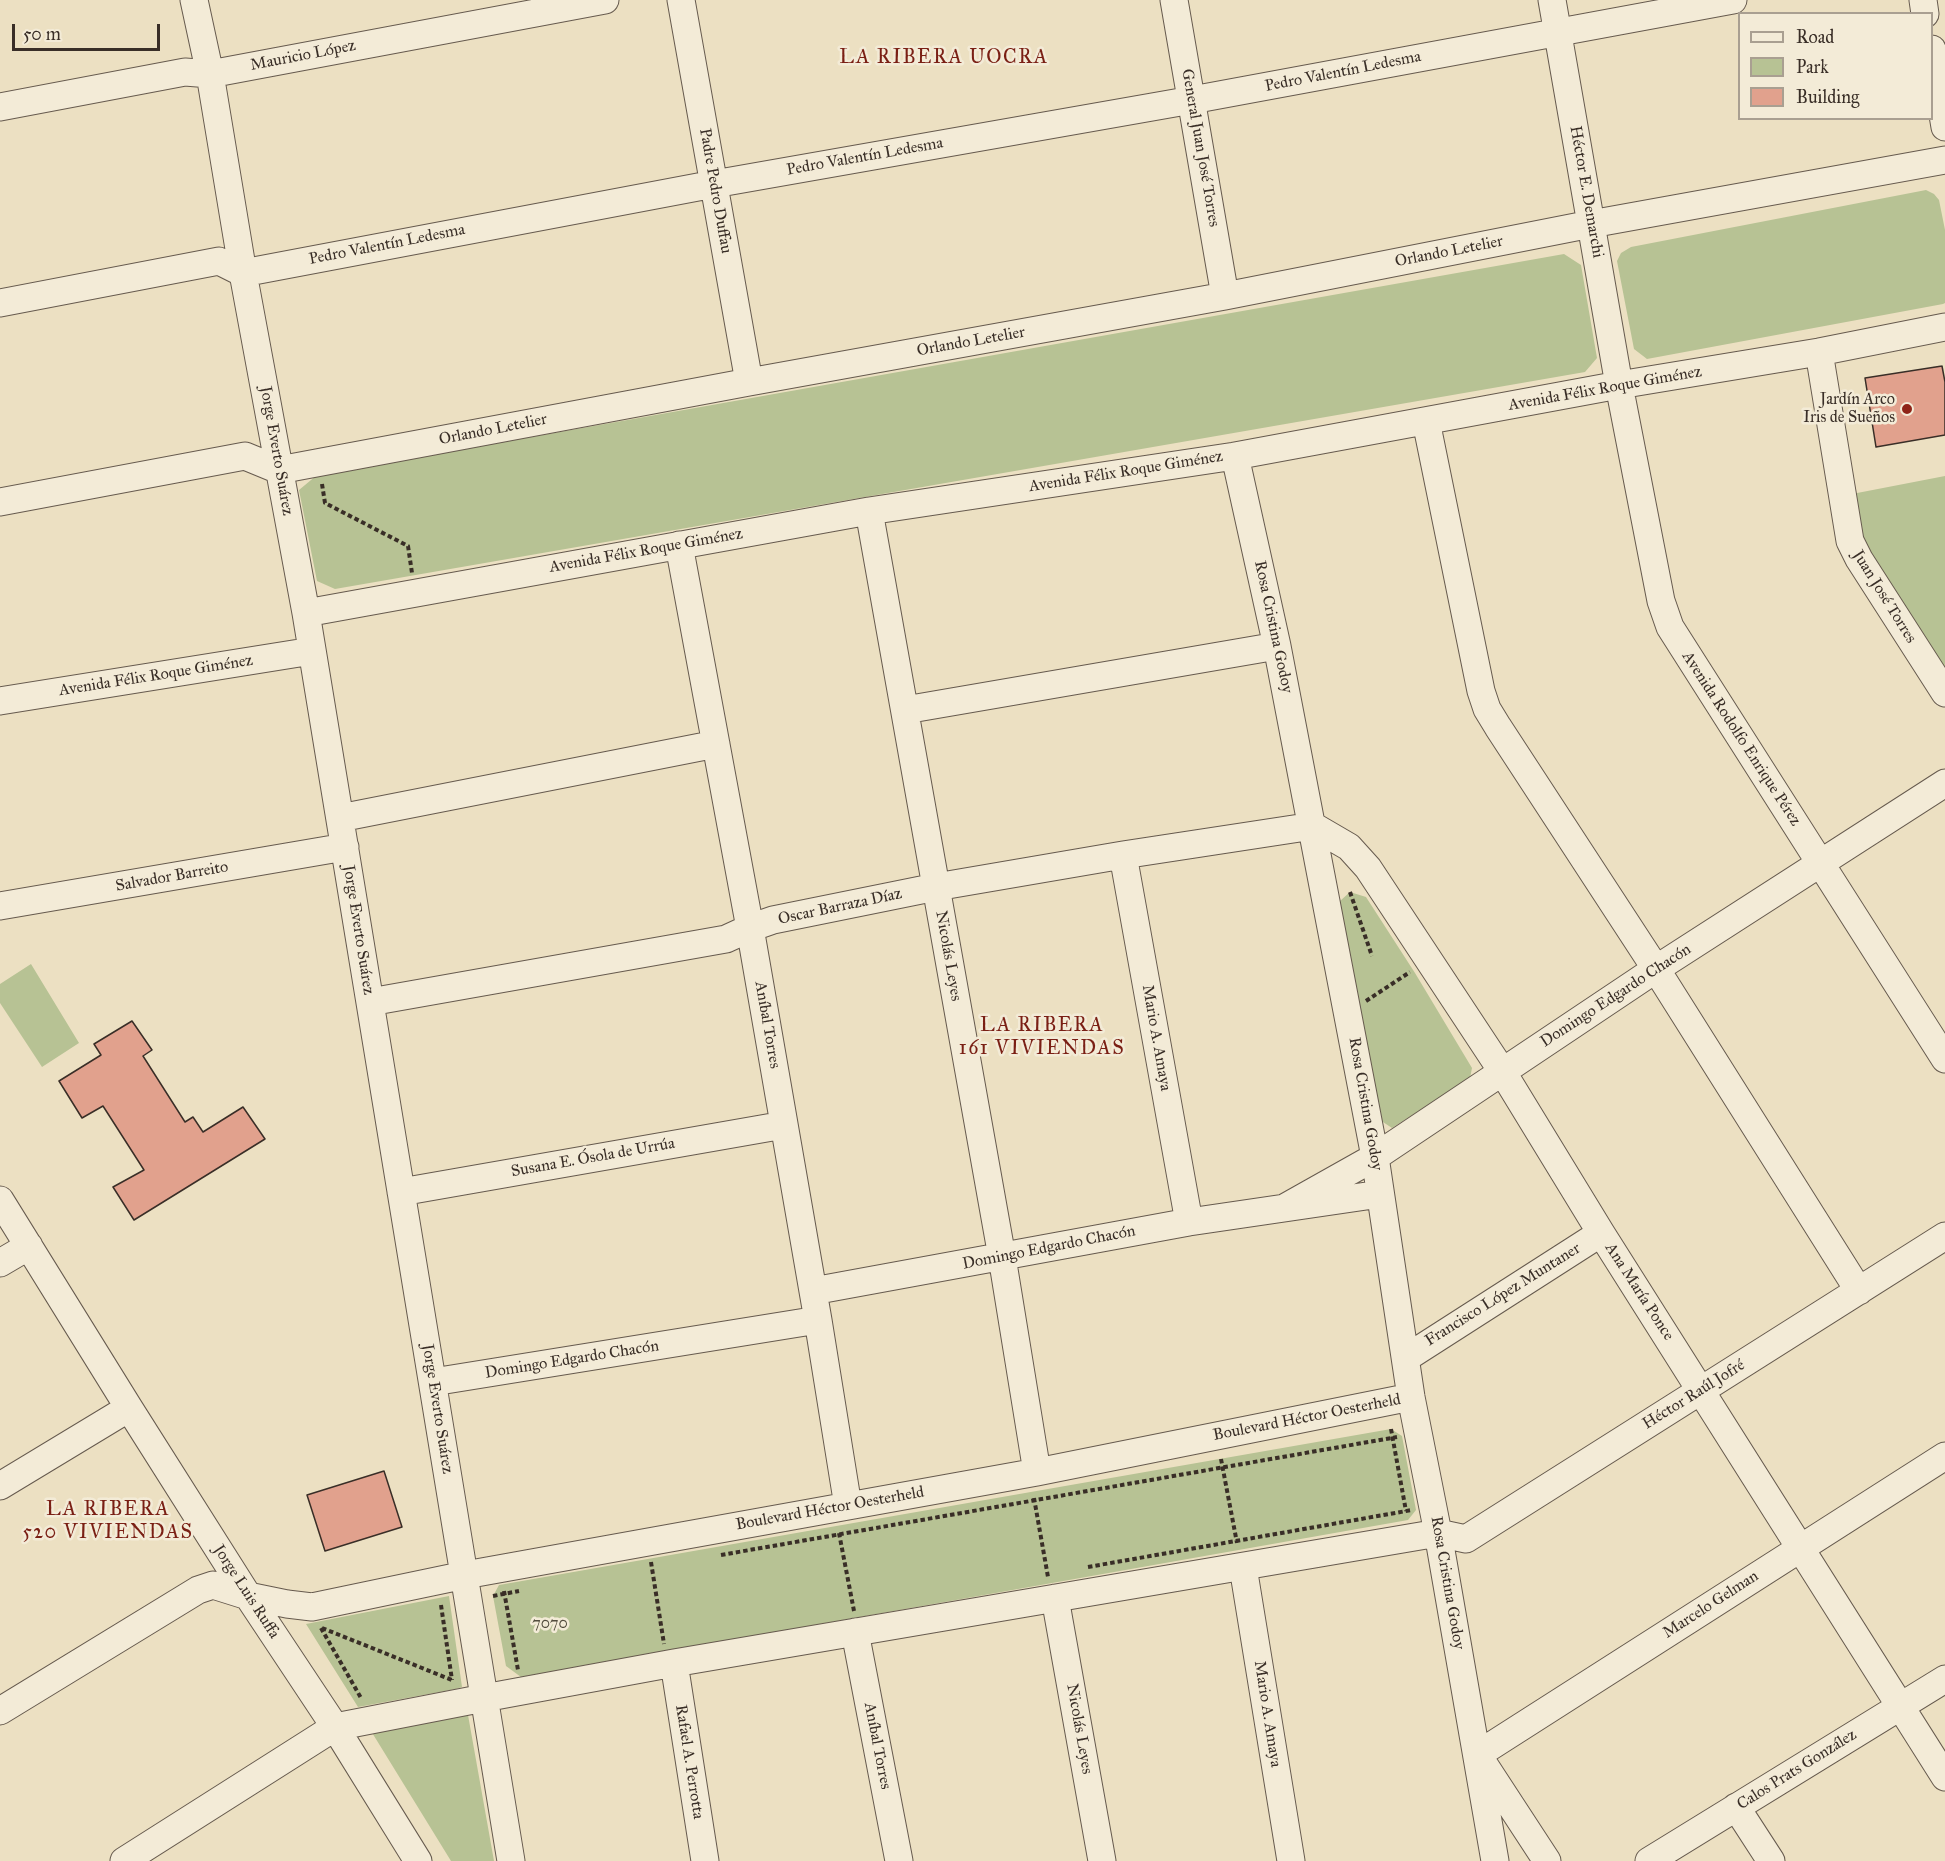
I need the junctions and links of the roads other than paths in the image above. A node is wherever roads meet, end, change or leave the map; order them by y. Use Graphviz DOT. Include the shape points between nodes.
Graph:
graph roads {
  1 [pos="194,0"];
  2 [pos="605,0"];
  3 [pos="681,0"];
  4 [pos="1174,0"];
  5 [pos="1552,0"];
  6 [pos="1732,0"];
  7 [pos="1557,32"];
  8 [pos="1933,55"];
  9 [pos="210,74"];
  10 [pos="1192,100"];
  11 [pos="0,107"];
  12 [pos="1944,117"];
  13 [pos="1945,160"];
  14 [pos="714,184"];
  15 [pos="1591,224"];
  16 [pos="243,273"];
  17 [pos="1225,296"];
  18 [pos="0,303"];
  19 [pos="1945,327"];
  20 [pos="1819,352"];
  21 [pos="749,382"];
  22 [pos="1619,385"];
  23 [pos="1426,421"];
  24 [pos="1235,456"];
  25 [pos="279,470"];
  26 [pos="0,502"];
  27 [pos="869,511"];
  28 [pos="679,545"];
  29 [pos="306,613"];
  30 [pos="1277,646"];
  31 [pos="312,651"];
  32 [pos="1945,693"];
  33 [pos="0,701"];
  34 [pos="905,710"];
  35 [pos="716,744"];
  36 [pos="1945,783"];
  37 [pos="340,818"];
  38 [pos="1313,826"];
  39 [pos="345,847"];
  40 [pos="1123,855"];
  41 [pos="1820,862"];
  42 [pos="936,887"];
  43 [pos="0,906"];
  44 [pos="750,928"];
  45 [pos="1656,969"];
  46 [pos="370,1002"];
  47 [pos="1945,1059"];
  48 [pos="1502,1071"];
  49 [pos="784,1125"];
  50 [pos="1375,1156"];
  51 [pos="401,1192"];
  52 [pos="1380,1194"];
  53 [pos="0,1200"];
  54 [pos="1286,1207"];
  55 [pos="1189,1222"];
  56 [pos="1601,1233"];
  57 [pos="1945,1236"];
  58 [pos="29,1245"];
  59 [pos="1002,1257"];
  60 [pos="0,1263"];
  61 [pos="813,1291"];
  62 [pos="1859,1291"];
  63 [pos="818,1320"];
  64 [pos="1406,1358"];
  65 [pos="433,1382"];
  66 [pos="1702,1390"];
  67 [pos="1411,1397"];
  68 [pos="129,1408"];
  69 [pos="1945,1456"];
  70 [pos="1035,1482"];
  71 [pos="0,1486"];
  72 [pos="843,1516"];
  73 [pos="1438,1533"];
  74 [pos="1800,1547"];
  75 [pos="1241,1559"];
  76 [pos="465,1575"];
  77 [pos="1052,1591"];
  78 [pos="248,1596"];
  79 [pos="855,1625"];
  80 [pos="669,1658"];
  81 [pos="1945,1679"];
  82 [pos="484,1698"];
  83 [pos="1901,1706"];
  84 [pos="0,1711"];
  85 [pos="335,1727"];
  86 [pos="1477,1755"];
  87 [pos="1945,1777"];
  88 [pos="1736,1807"];
  89 [pos="124,1861"];
  90 [pos="418,1861"];
  91 [pos="511,1861"];
  92 [pos="705,1861"];
  93 [pos="899,1861"];
  94 [pos="1102,1861"];
  95 [pos="1291,1861"];
  96 [pos="1495,1861"];
  97 [pos="1547,1861"];
  98 [pos="1649,1861"];
  99 [pos="1771,1861"];
  1 -- 9 [label="street, Jorge Everto Suárez"];
  2 -- 9 [label="street, Mauricio López"];
  3 -- 14 [label="street, Padre Pedro Duffau"];
  4 -- 10 [label="street, General Juan José Torres"];
  5 -- 7 [label="street, Héctor E. Demarchi"];
  6 -- 7 [label="street, Pedro Valentín Ledesma"];
  7 -- 10 [label="street, Pedro Valentín Ledesma"];
  7 -- 15 [label="street, Héctor E. Demarchi"];
  8 -- 12 [label="street"];
  9 -- 11 [label="street, Mauricio López" via="185,72"];
  9 -- 16 [label="street, Jorge Everto Suárez"];
  10 -- 14 [label="street, Pedro Valentín Ledesma"];
  10 -- 17 [label="street, General Juan José Torres"];
  13 -- 15 [label="street, Orlando Letelier"];
  14 -- 16 [label="street, Pedro Valentín Ledesma"];
  14 -- 21 [label="street, Padre Pedro Duffau"];
  15 -- 17 [label="street, Orlando Letelier"];
  15 -- 22 [label="street, Héctor E. Demarchi"];
  16 -- 18 [label="street" via="219,261"];
  16 -- 25 [label="street, Jorge Everto Suárez"];
  17 -- 21 [label="street, Orlando Letelier"];
  19 -- 20 [label="street, Avenida Félix Roque Giménez"];
  20 -- 22 [label="street, Avenida Félix Roque Giménez"];
  20 -- 32 [label="street, Juan José Torres" via="1850,541"];
  21 -- 25 [label="street, Orlando Letelier"];
  22 -- 23 [label="street, Avenida Félix Roque Giménez"];
  22 -- 41 [label="street, Avenida Rodolfo Enrique Pérez" via="1661,601 1670,627"];
  23 -- 24 [label="street, Avenida Félix Roque Giménez"];
  23 -- 45 [label="street" via="1487,709"];
  24 -- 27 [label="street, Avenida Félix Roque Giménez"];
  24 -- 30 [label="street, Rosa Cristina Godoy"];
  25 -- 26 [label="street" via="245,456"];
  25 -- 29 [label="street, Jorge Everto Suárez"];
  27 -- 28 [label="street, Avenida Félix Roque Giménez"];
  27 -- 34 [label="street, Nicolás Leyes"];
  28 -- 29 [label="street, Avenida Félix Roque Giménez"];
  28 -- 35 [label="street, Aníbal Torres"];
  29 -- 31 [label="street, Jorge Everto Suárez"];
  30 -- 34 [label="street"];
  30 -- 38 [label="street, Rosa Cristina Godoy"];
  31 -- 33 [label="street, Avenida Félix Roque Giménez"];
  31 -- 37 [label="street, Jorge Everto Suárez"];
  34 -- 42 [label="street, Nicolás Leyes"];
  35 -- 37 [label="street"];
  35 -- 44 [label="street, Aníbal Torres"];
  36 -- 41 [label="street, Domingo Edgardo Chacón"];
  37 -- 39 [label="street, Jorge Everto Suárez"];
  38 -- 40 [label="street, Oscar Barraza Díaz"];
  38 -- 48 [label="street, Ana María Ponce" via="1349,847 1368,868"];
  38 -- 50 [label="street, Rosa Cristina Godoy"];
  39 -- 43 [label="street, Salvador Barreito"];
  39 -- 46 [label="street, Jorge Everto Suárez"];
  40 -- 42 [label="street, Oscar Barraza Díaz"];
  40 -- 55 [label="street, Mario A. Amaya"];
  41 -- 45 [label="street, Domingo Edgardo Chacón"];
  41 -- 47 [label="street, Avenida Rodolfo Enrique Pérez"];
  42 -- 44 [label="street, Oscar Barraza Díaz"];
  42 -- 59 [label="street, Nicolás Leyes"];
  44 -- 46 [label="street, Oscar Barraza Díaz" via="726,939"];
  44 -- 49 [label="street, Aníbal Torres"];
  45 -- 48 [label="street, Domingo Edgardo Chacón"];
  45 -- 62 [label="street"];
  46 -- 51 [label="street, Jorge Everto Suárez"];
  48 -- 50 [label="street, Domingo Edgardo Chacón"];
  48 -- 56 [label="street, Ana María Ponce"];
  49 -- 51 [label="street, Susana E. Ósola de Urrúa"];
  49 -- 61 [label="street, Aníbal Torres"];
  50 -- 52 [label="street, Rosa Cristina Godoy"];
  50 -- 54 [label="street, Domingo Edgardo Chacón"];
  51 -- 65 [label="street, Jorge Everto Suárez"];
  52 -- 54 [label="street, Domingo Edgardo Chacón"];
  52 -- 64 [label="street, Rosa Cristina Godoy"];
  53 -- 58 [label="street, Jorge Luis Ruffa"];
  54 -- 55 [label="street, Domingo Edgardo Chacón"];
  55 -- 59 [label="street, Domingo Edgardo Chacón"];
  56 -- 64 [label="street, Francisco López Muntaner"];
  56 -- 66 [label="street, Ana María Ponce"];
  57 -- 62 [label="street, Héctor Raúl Jofré"];
  58 -- 60 [label="street"];
  58 -- 68 [label="street, Jorge Luis Ruffa"];
  59 -- 61 [label="street, Domingo Edgardo Chacón"];
  59 -- 70 [label="street, Nicolás Leyes"];
  61 -- 63 [label="street, Aníbal Torres"];
  62 -- 66 [label="street, Héctor Raúl Jofré"];
  63 -- 65 [label="street, Domingo Edgardo Chacón"];
  63 -- 72 [label="street, Aníbal Torres"];
  64 -- 67 [label="street, Rosa Cristina Godoy"];
  65 -- 76 [label="street, Jorge Everto Suárez"];
  66 -- 73 [label="street, Héctor Raúl Jofré" via="1466,1539"];
  66 -- 74 [label="street, Ana María Ponce"];
  67 -- 70 [label="street, Boulevard Héctor Oesterheld"];
  67 -- 73 [label="street, Rosa Cristina Godoy"];
  68 -- 71 [label="street"];
  68 -- 78 [label="street, Jorge Luis Ruffa"];
  69 -- 74 [label="street, Marcelo Gelman"];
  70 -- 72 [label="street, Boulevard Héctor Oesterheld"];
  72 -- 76 [label="street, Boulevard Héctor Oesterheld"];
  73 -- 75 [label="street"];
  73 -- 86 [label="street, Rosa Cristina Godoy"];
  74 -- 83 [label="street, Ana María Ponce"];
  74 -- 86 [label="street, Marcelo Gelman"];
  75 -- 77 [label="street"];
  75 -- 95 [label="street, Mario A. Amaya"];
  76 -- 78 [label="street, Boulevard Héctor Oesterheld" via="312,1607"];
  76 -- 82 [label="street, Jorge Everto Suárez"];
  77 -- 79 [label="street"];
  77 -- 94 [label="street, Nicolás Leyes"];
  78 -- 84 [label="street, Boulevard Héctor Oesterheld" via="213,1585 198,1590"];
  78 -- 85 [label="street, Jorge Luis Ruffa"];
  79 -- 80 [label="street"];
  79 -- 93 [label="street, Aníbal Torres"];
  80 -- 82 [label="street"];
  80 -- 92 [label="street, Rafael A. Perrotta"];
  81 -- 83 [label="street, Calos Prats González"];
  82 -- 85 [label="street"];
  82 -- 91 [label="street, Jorge Everto Suárez"];
  83 -- 87 [label="street, Ana María Ponce"];
  83 -- 88 [label="street, Calos Prats González"];
  85 -- 89 [label="street"];
  85 -- 90 [label="street, Jorge Luis Ruffa"];
  86 -- 96 [label="street, Rosa Cristina Godoy"];
  86 -- 97 [label="street"];
  88 -- 98 [label="street, Calos Prats González"];
  88 -- 99 [label="street"];
}
